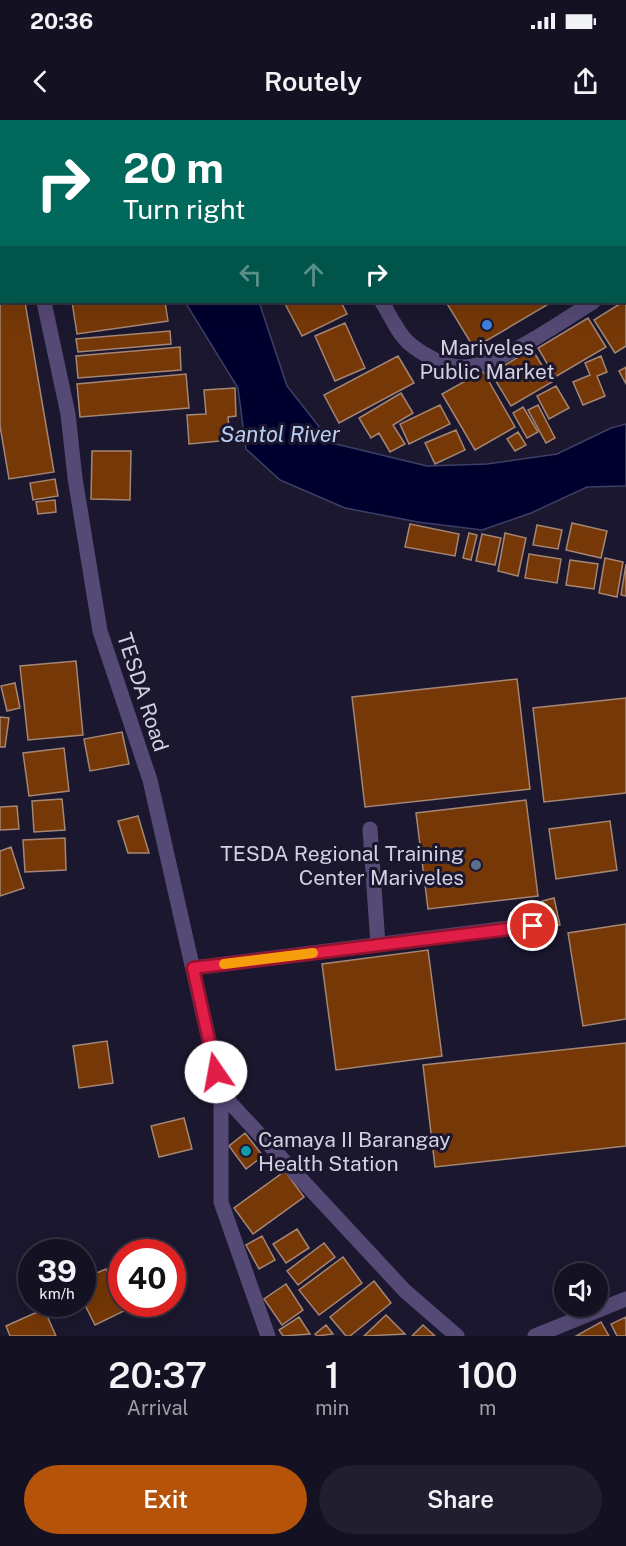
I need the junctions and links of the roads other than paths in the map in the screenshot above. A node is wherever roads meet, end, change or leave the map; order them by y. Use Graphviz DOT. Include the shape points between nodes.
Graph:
graph roads {
  1 [pos="44,303"];
  2 [pos="383,303"];
  3 [pos="591,303"];
  4 [pos="370,829"];
  5 [pos="533,926"];
  6 [pos="378,945"];
  7 [pos="193,968"];
  8 [pos="221,1093"];
  9 [pos="626,1299"];
  10 [pos="268,1336"];
  11 [pos="457,1336"];
  12 [pos="535,1336"];
  1 -- 7 [label="street, TESDA Road" via="68,414 100,631 150,780"];
  2 -- 3 [label="street" via="410,343 439,361 461,367 519,348"];
  4 -- 6 [label="street"];
  5 -- 6 [label="street"];
  6 -- 7 [label="street"];
  7 -- 8 [label="street, TESDA Road"];
  8 -- 10 [label="street, TESDA Road" via="221,1202"];
  8 -- 11 [label="street" via="405,1291"];
  9 -- 12 [label="street"];
}
